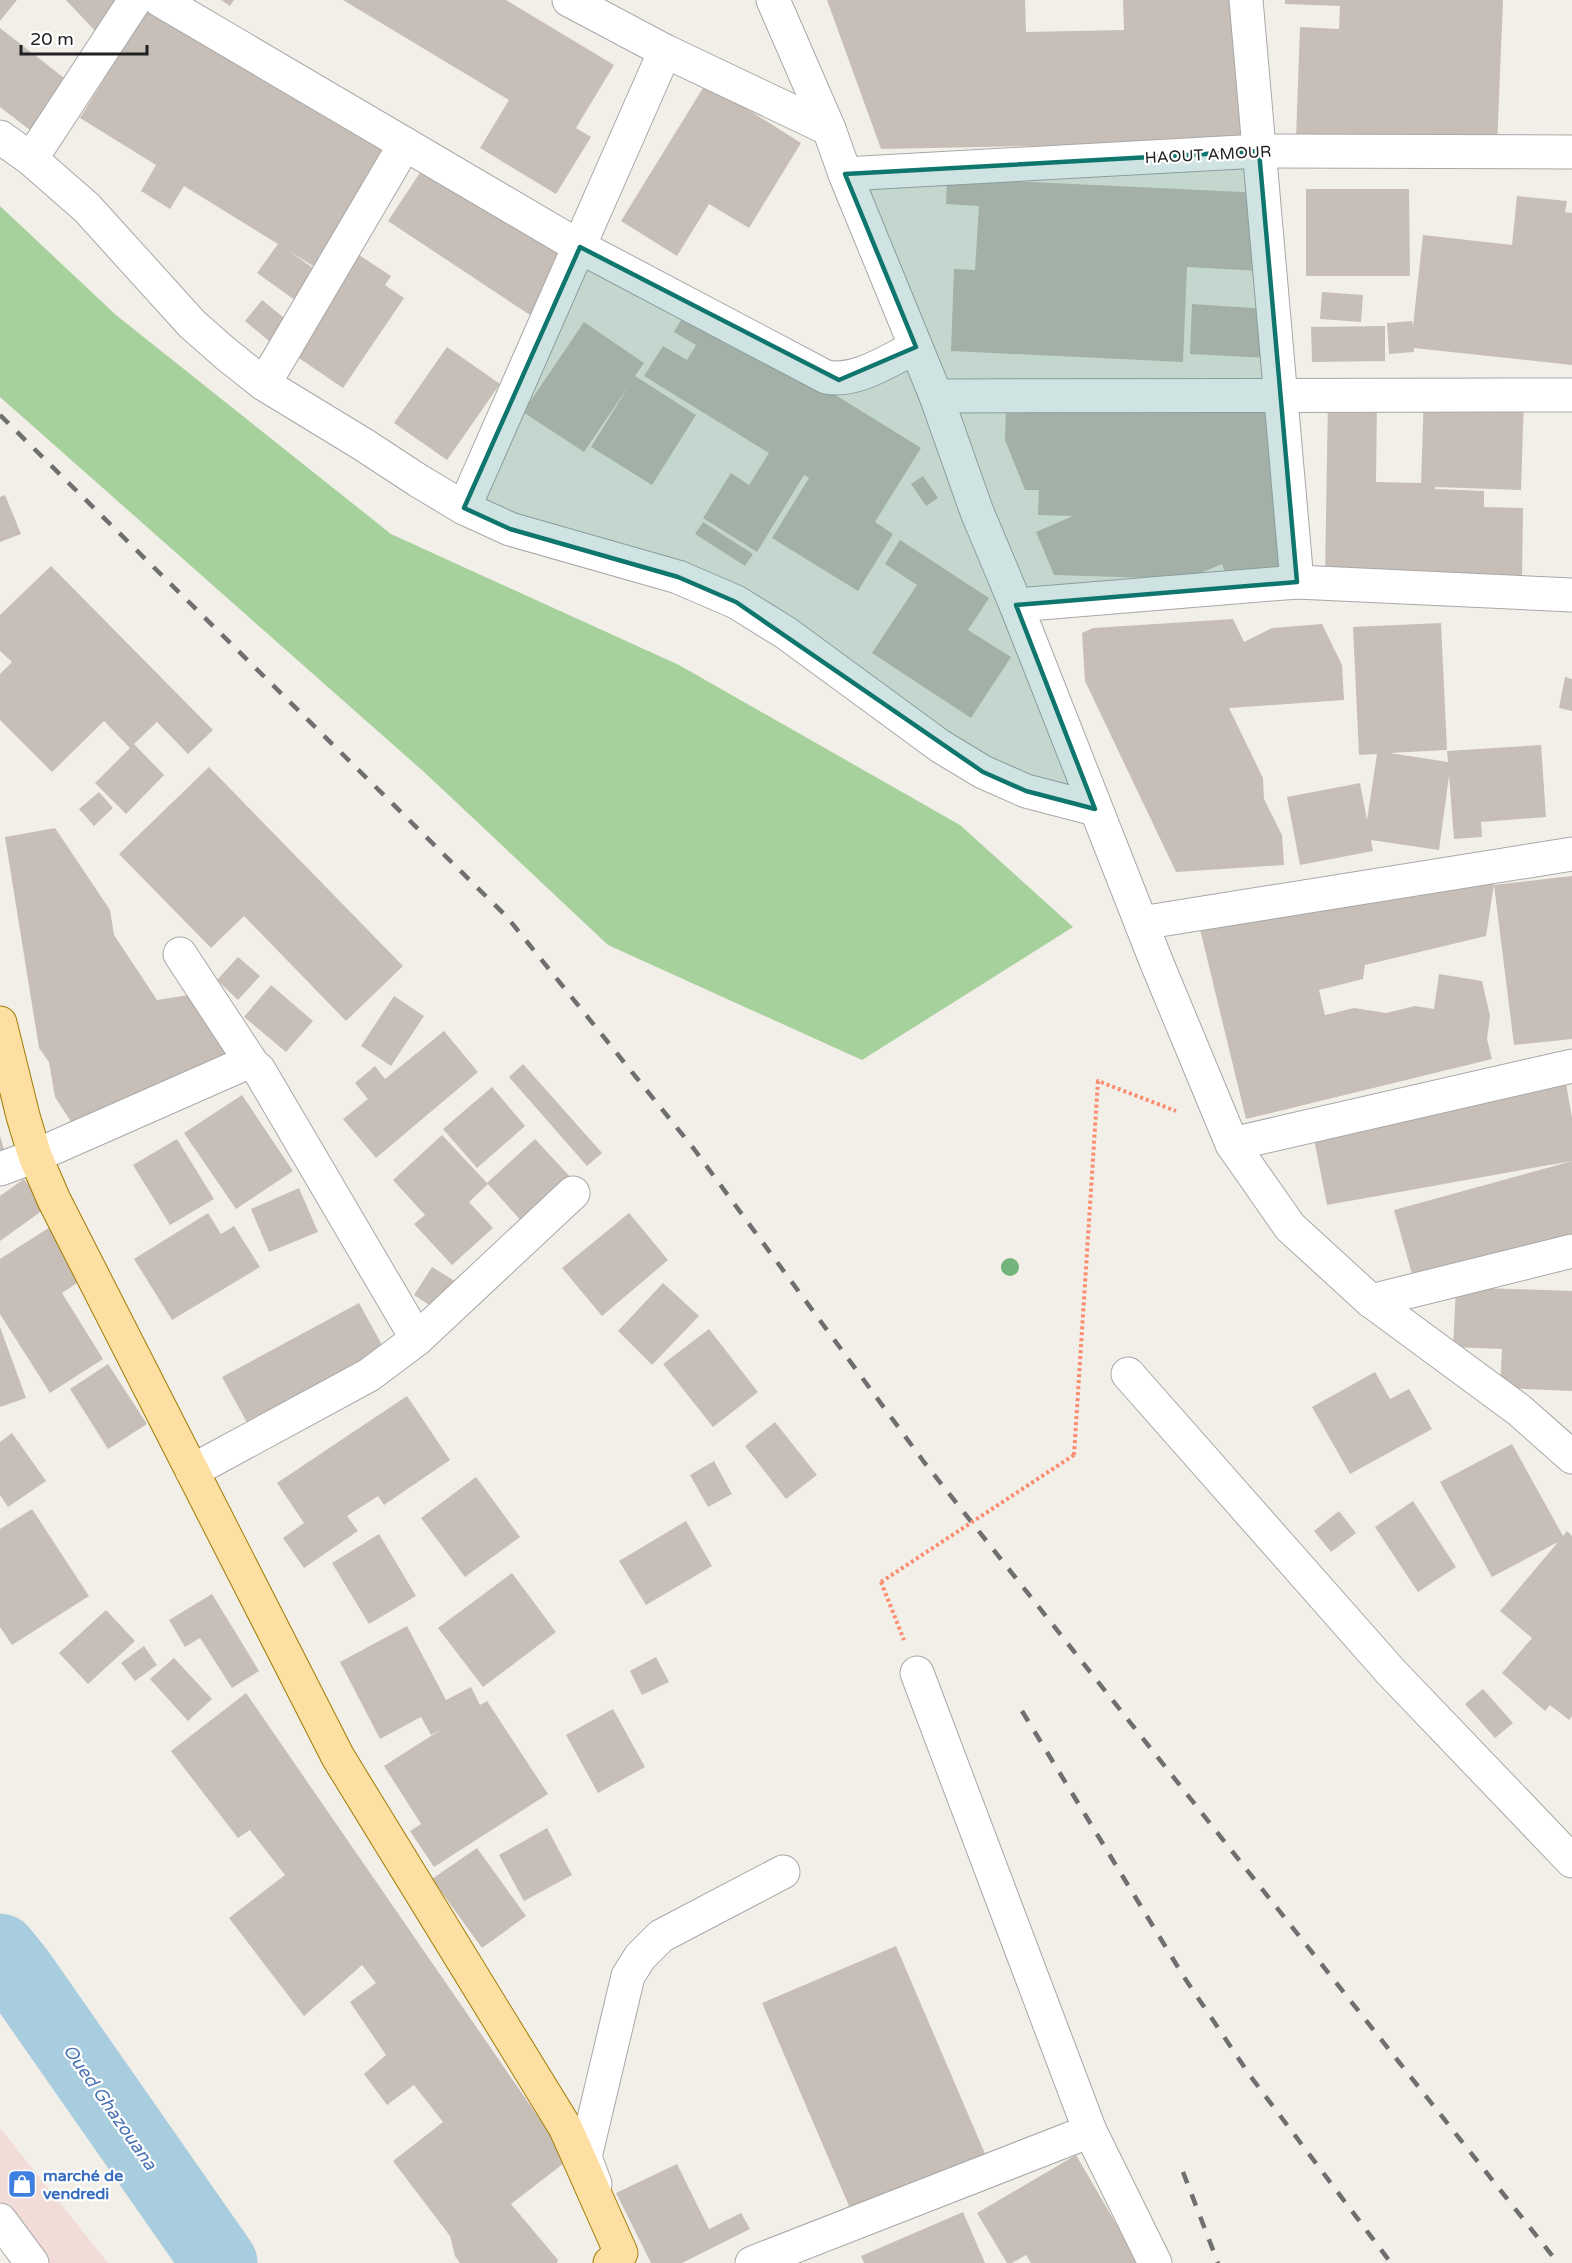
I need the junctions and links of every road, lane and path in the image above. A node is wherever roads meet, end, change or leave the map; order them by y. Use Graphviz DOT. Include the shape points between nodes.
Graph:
graph roads {
  1 [pos="135,0"];
  2 [pos="160,0"];
  3 [pos="569,0"];
  4 [pos="773,0"];
  5 [pos="1246,0"];
  6 [pos="665,51"];
  7 [pos="829,129"];
  8 [pos="0,137"];
  9 [pos="405,144"];
  10 [pos="1259,151"];
  11 [pos="1572,152"];
  12 [pos="32,159"];
  13 [pos="845,174"];
  14 [pos="580,247"];
  15 [pos="916,347"];
  16 [pos="264,384"];
  17 [pos="1572,395"];
  18 [pos="936,396"];
  19 [pos="1279,396"];
  20 [pos="464,508"];
  21 [pos="1297,582"];
  22 [pos="1572,595"];
  23 [pos="1016,605"];
  24 [pos="1095,809"];
  25 [pos="1572,854"];
  26 [pos="1141,923"];
  27 [pos="180,954"];
  28 [pos="0,1023"];
  29 [pos="253,1065"];
  30 [pos="1572,1066"];
  31 [pos="1228,1137"];
  32 [pos="35,1156"];
  33 [pos="0,1169"];
  34 [pos="573,1193"];
  35 [pos="1572,1251"];
  36 [pos="1371,1301"];
  37 [pos="417,1339"];
  38 [pos="1128,1374"];
  39 [pos="1572,1457"];
  40 [pos="192,1471"];
  41 [pos="917,1673"];
  42 [pos="1572,1861"];
  43 [pos="783,1872"];
  44 [pos="1090,2131"];
  45 [pos="0,2220"];
  46 [pos="615,2258"];
  47 [pos="32,2263"];
  48 [pos="752,2263"];
  49 [pos="1155,2263"];
  1 -- 12 [label="street"];
  2 -- 9 [label="street"];
  3 -- 6 [label="street"];
  4 -- 7 [label="street"];
  5 -- 10 [label="street"];
  6 -- 7 [label="street"];
  6 -- 14 [label="street"];
  7 -- 13 [label="street"];
  8 -- 12 [label="street"];
  9 -- 14 [label="street"];
  9 -- 16 [label="street"];
  10 -- 11 [label="street, HAOUT AMOUR"];
  10 -- 13 [label="street, HAOUT AMOUR"];
  10 -- 19 [label="street"];
  12 -- 16 [label="street" via="87,208 192,324"];
  13 -- 15 [label="street"];
  14 -- 15 [label="street" via="826,377 839,380 855,376"];
  14 -- 20 [label="street"];
  15 -- 18 [label="street"];
  16 -- 20 [label="street"];
  17 -- 19 [label="street"];
  18 -- 19 [label="street"];
  18 -- 23 [label="street" via="977,512"];
  19 -- 21 [label="street"];
  20 -- 24 [label="street" via="510,529 678,577 736,602 983,772 1026,791"];
  21 -- 22 [label="street"];
  21 -- 23 [label="street"];
  23 -- 24 [label="street"];
  24 -- 26 [label="street"];
  25 -- 26 [label="street"];
  26 -- 31 [label="street"];
  27 -- 29 [label="street"];
  28 -- 32 [label="main road"];
  29 -- 32 [label="street" via="246,1063"];
  29 -- 37 [label="street"];
  30 -- 31 [label="street"];
  31 -- 36 [label="street" via="1290,1227"];
  31 -- 41 [label="path, bridge" via="1098,1081 1074,1455 881,1582"];
  32 -- 33 [label="street"];
  32 -- 40 [label="main road"];
  34 -- 37 [label="street"];
  35 -- 36 [label="street"];
  36 -- 39 [label="street" via="1519,1410"];
  37 -- 40 [label="street" via="369,1375"];
  38 -- 42 [label="street" via="1391,1672"];
  40 -- 46 [label="main road" via="338,1757 565,2127"];
  41 -- 44 [label="street"];
  43 -- 46 [label="street" via="661,1936 628,1976 585,2157"];
  44 -- 48 [label="street"];
  44 -- 49 [label="street"];
  45 -- 47 [label="street"];
}
